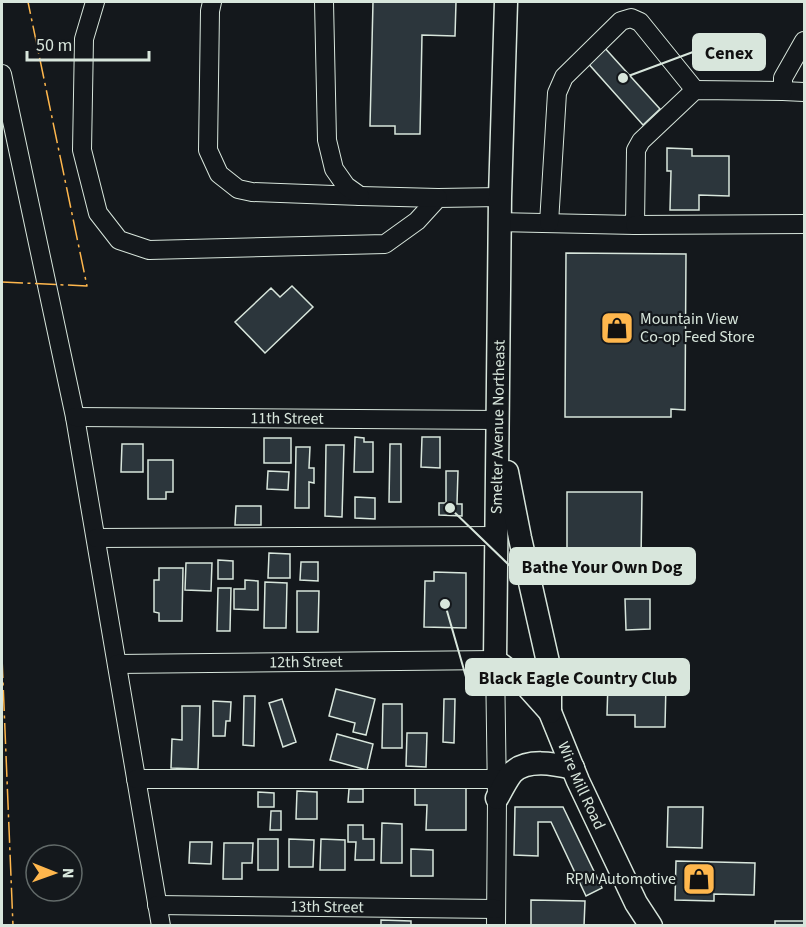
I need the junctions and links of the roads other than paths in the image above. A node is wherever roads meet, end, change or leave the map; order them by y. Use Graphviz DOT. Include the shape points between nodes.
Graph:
graph roads {
  1 [pos="95,2"];
  2 [pos="212,2"];
  3 [pos="324,2"];
  4 [pos="506,2"];
  5 [pos="804,42"];
  6 [pos="2,74"];
  7 [pos="694,90"];
  8 [pos="783,91"];
  9 [pos="804,92"];
  10 [pos="360,196"];
  11 [pos="500,197"];
  12 [pos="438,198"];
  13 [pos="500,222"];
  14 [pos="549,223"];
  15 [pos="804,224"];
  16 [pos="635,225"];
  17 [pos="75,417"];
  18 [pos="498,420"];
  19 [pos="497,536"];
  20 [pos="96,538"];
  21 [pos="495,660"];
  22 [pos="117,664"];
  23 [pos="550,712"];
  24 [pos="573,768"];
  25 [pos="136,779"];
  26 [pos="497,788"];
  27 [pos="157,905"];
  28 [pos="496,917"];
  29 [pos="161,926"];
  30 [pos="651,926"];
  1 -- 12 [label="street" via="84,39 82,150 98,213 119,240 149,250 385,244 417,221"];
  2 -- 10 [label="street" via="208,150 219,174 238,189 252,192"];
  3 -- 10 [label="street" via="327,140 334,169 346,186"];
  4 -- 11 [label="main road, Smelter Avenue Northeast"];
  5 -- 8 [label="street" via="783,78"];
  6 -- 17 [label="street"];
  7 -- 8 [label="street"];
  7 -- 14 [label="street" via="640,22 631,18 621,21 564,77 557,93"];
  7 -- 16 [label="street" via="636,150"];
  8 -- 9 [label="street"];
  10 -- 12 [label="street"];
  11 -- 12 [label="street"];
  11 -- 13 [label="main road, Smelter Avenue Northeast"];
  13 -- 14 [label="street"];
  13 -- 18 [label="main road, Smelter Avenue Northeast"];
  14 -- 16 [label="street"];
  15 -- 16 [label="street"];
  17 -- 18 [label="street, 11th Street"];
  17 -- 20 [label="street"];
  18 -- 19 [label="main road, Smelter Avenue Northeast"];
  18 -- 23 [label="main road" via="550,671"];
  19 -- 20 [label="street"];
  19 -- 21 [label="main road, Smelter Avenue Northeast"];
  20 -- 22 [label="street"];
  21 -- 22 [label="street, 12th Street"];
  21 -- 23 [label="main road, Wire Mill Road" via="524,683"];
  21 -- 26 [label="street, Smelter Avenue Northeast"];
  22 -- 25 [label="street"];
  23 -- 24 [label="main road, Wire Mill Road"];
  24 -- 26 [label="main road" via="529,764 513,772"];
  24 -- 30 [label="main road, Wire Mill Road" via="636,903"];
  25 -- 26 [label="street"];
  25 -- 27 [label="street"];
  26 -- 28 [label="street, Smelter Avenue Northeast"];
  27 -- 28 [label="street, 13th Street"];
  27 -- 29 [label="street"];
}
